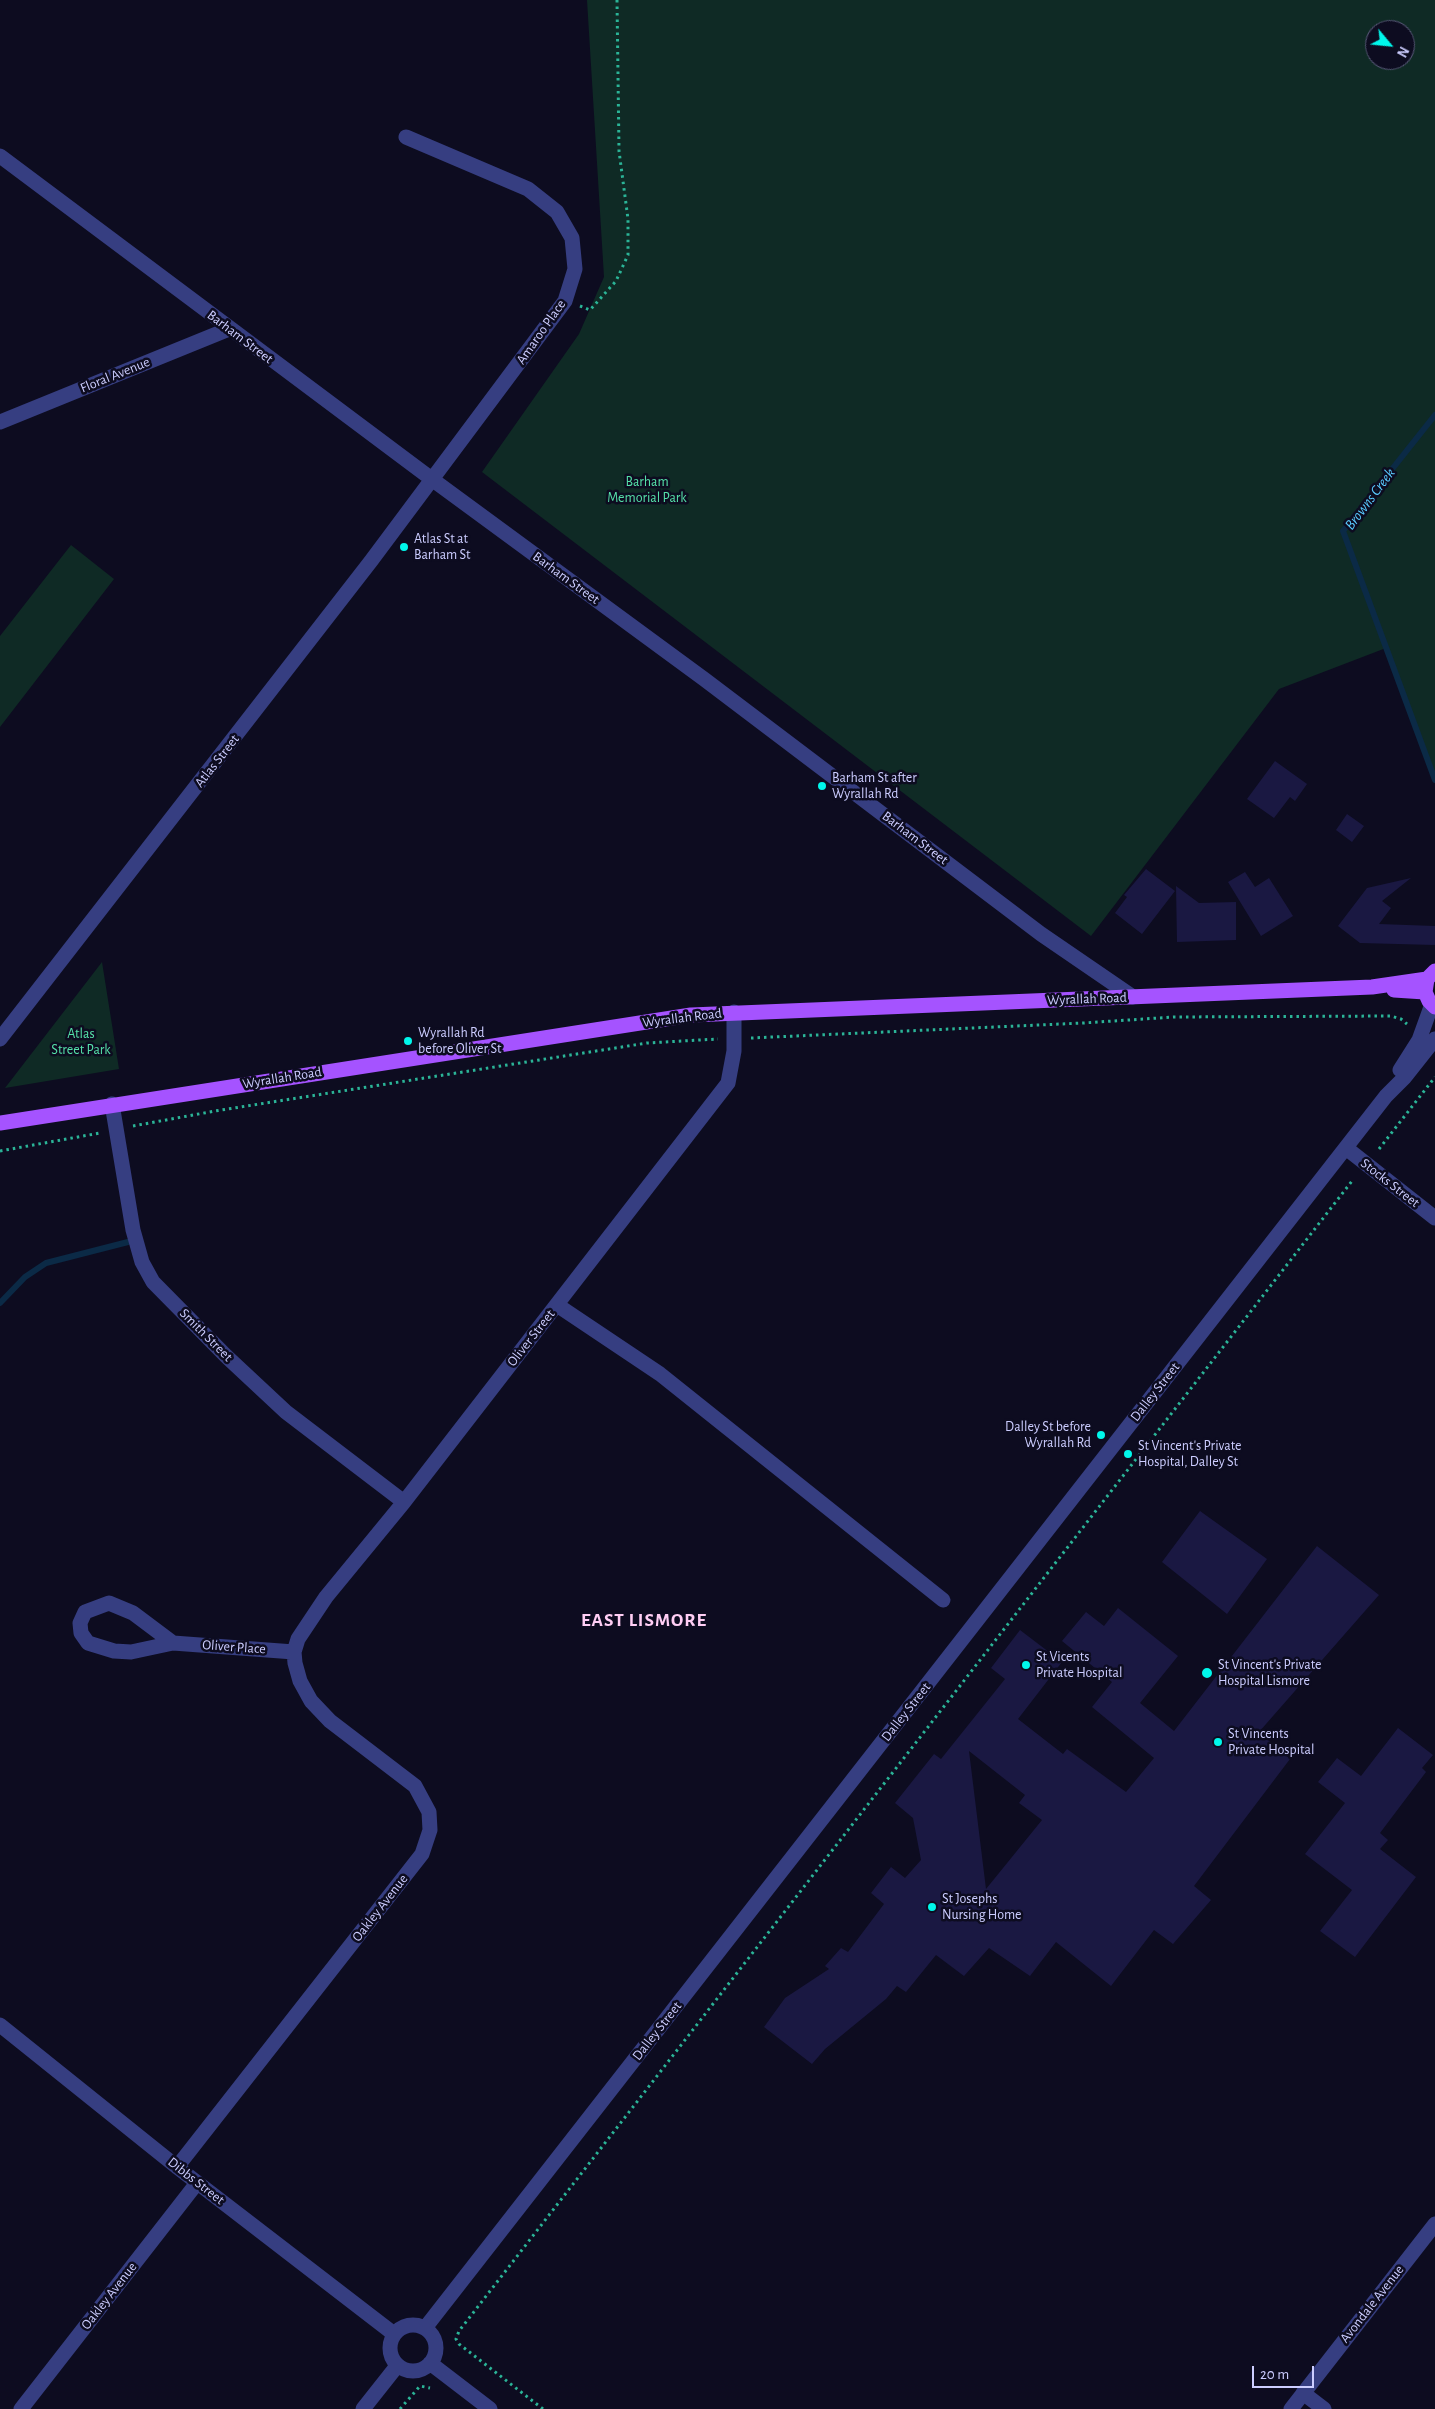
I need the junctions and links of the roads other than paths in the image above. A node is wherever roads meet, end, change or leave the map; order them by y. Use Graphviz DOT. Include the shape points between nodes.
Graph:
graph roads {
  1 [pos="406,137"];
  2 [pos="0,156"];
  3 [pos="229,329"];
  4 [pos="0,422"];
  5 [pos="433,480"];
  6 [pos="1431,991"];
  7 [pos="1133,998"];
  8 [pos="734,1012"];
  9 [pos="1428,1037"];
  10 [pos="0,1040"];
  11 [pos="112,1104"];
  12 [pos="0,1123"];
  13 [pos="1346,1148"];
  14 [pos="1435,1218"];
  15 [pos="557,1305"];
  16 [pos="404,1502"];
  17 [pos="942,1600"];
  18 [pos="173,1643"];
  19 [pos="294,1652"];
  20 [pos="0,2025"];
  21 [pos="177,2167"];
  22 [pos="197,2183"];
  23 [pos="1435,2224"];
  24 [pos="426,2328"];
  25 [pos="394,2334"];
  26 [pos="430,2363"];
  27 [pos="397,2366"];
  28 [pos="1303,2393"];
  29 [pos="21,2409"];
  30 [pos="364,2409"];
  31 [pos="490,2409"];
  32 [pos="1291,2409"];
  33 [pos="1324,2409"];
  1 -- 5 [label="street, Amaroo Place" via="528,189 557,212 572,238 576,269 565,300"];
  2 -- 3 [label="street, Barham Street"];
  3 -- 4 [label="street, Floral Avenue"];
  3 -- 5 [label="street, Barham Street"];
  5 -- 7 [label="street, Barham Street" via="704,679 1041,934"];
  5 -- 10 [label="street, Atlas Street"];
  6 -- 7 [label="main road, Wyrallah Road" via="1372,988"];
  6 -- 9 [label="street, Dalley Street"];
  7 -- 8 [label="main road, Wyrallah Road"];
  8 -- 11 [label="main road, Wyrallah Road" via="691,1015"];
  8 -- 15 [label="street, Oliver Street" via="734,1052 728,1083"];
  9 -- 13 [label="street, Dalley Street" via="1404,1078"];
  11 -- 12 [label="main road, Wyrallah Road"];
  11 -- 16 [label="street, Smith Street" via="133,1230 142,1262 153,1282 286,1412"];
  13 -- 14 [label="street, Stocks Street"];
  13 -- 24 [label="street, Dalley Street"];
  15 -- 16 [label="street, Oliver Street"];
  15 -- 17 [label="street" via="660,1374"];
  16 -- 19 [label="street, Oliver Street" via="326,1596 298,1639"];
  18 -- 18 [label="street, Oliver Place" via="131,1652 114,1651 88,1643 81,1633 80,1623 85,1612 109,1603 134,1613"];
  18 -- 19 [label="street, Oliver Place"];
  19 -- 21 [label="street, Oakley Avenue" via="300,1681 311,1700 330,1721 415,1786 429,1812 430,1830 422,1854"];
  20 -- 21 [label="street, Dibbs Street"];
  21 -- 22 [label="street, Dibbs Street"];
  22 -- 25 [label="street, Dibbs Street"];
  22 -- 29 [label="street, Oakley Avenue"];
  23 -- 28 [label="street, Avondale Avenue"];
  24 -- 25 [label="street" via="405,2325"];
  24 -- 26 [label="street" via="436,2349"];
  25 -- 27 [label="street" via="389,2347"];
  26 -- 27 [label="street" via="425,2368 411,2371"];
  26 -- 31 [label="street"];
  27 -- 30 [label="street"];
  28 -- 32 [label="street, Avondale Avenue"];
  28 -- 33 [label="street"];
}
